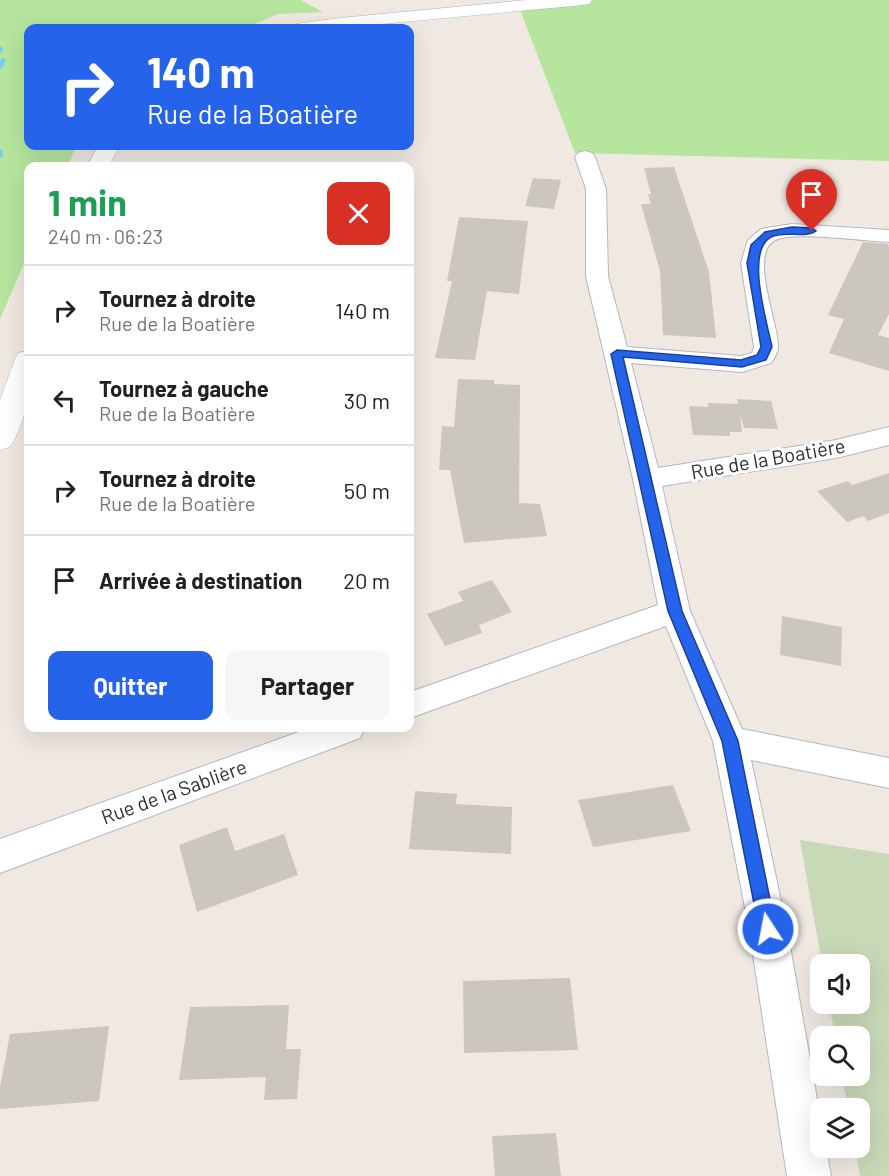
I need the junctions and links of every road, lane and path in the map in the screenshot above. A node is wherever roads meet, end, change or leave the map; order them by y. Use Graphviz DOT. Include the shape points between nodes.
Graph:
graph roads {
  1 [pos="583,0"];
  2 [pos="332,24"];
  3 [pos="585,157"];
  4 [pos="889,236"];
  5 [pos="617,354"];
  6 [pos="24,371"];
  7 [pos="889,436"];
  8 [pos="0,440"];
  9 [pos="646,479"];
  10 [pos="675,611"];
  11 [pos="414,704"];
  12 [pos="337,732"];
  13 [pos="730,741"];
  14 [pos="889,773"];
  15 [pos="0,856"];
  16 [pos="809,1176"];
  1 -- 2 [label="main road"];
  3 -- 5 [label="street" via="596,189 597,276"];
  4 -- 5 [label="street" via="792,230 768,234 756,245 752,263 766,347 762,358 742,364"];
  5 -- 9 [label="street"];
  6 -- 8 [label="main road"];
  7 -- 9 [label="street, Rue de la Boatière" via="836,449"];
  9 -- 10 [label="street"];
  10 -- 11 [label="street"];
  10 -- 13 [label="street"];
  12 -- 15 [label="street, Rue de la Sablière"];
  13 -- 14 [label="street"];
  13 -- 16 [label="street" via="768,929"];
}
